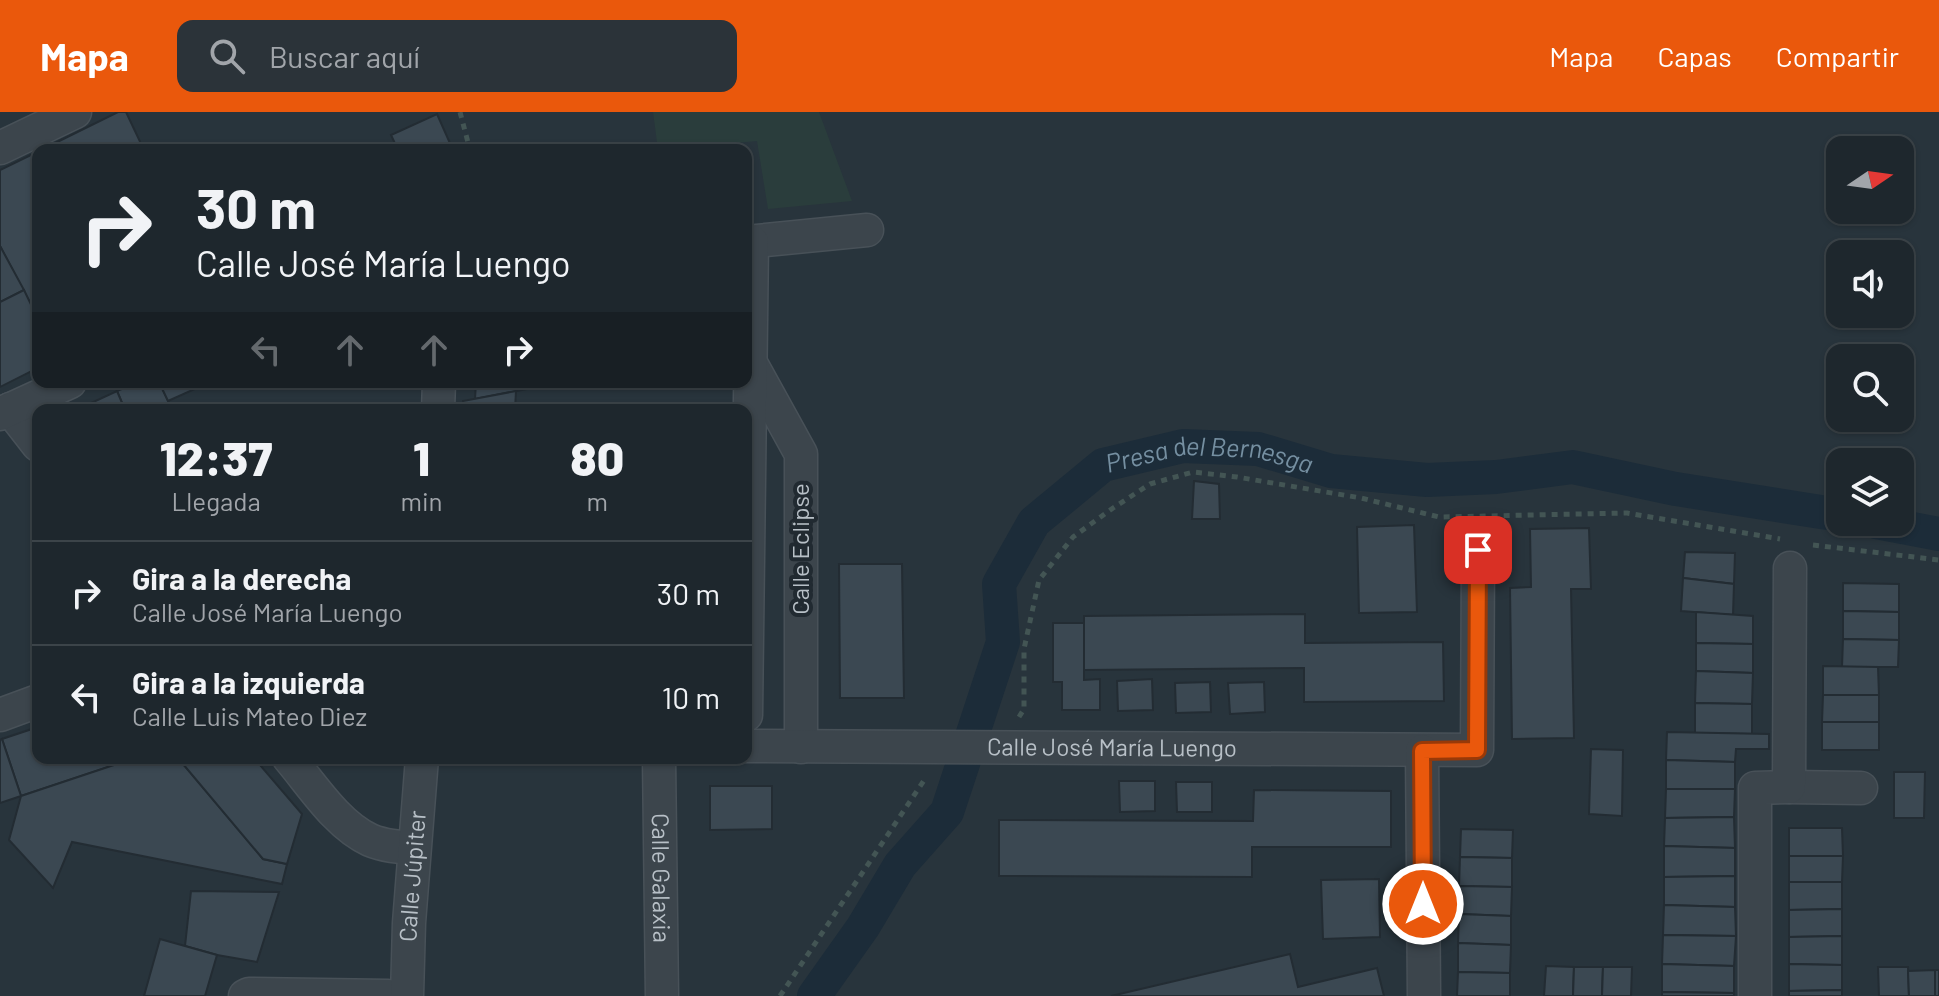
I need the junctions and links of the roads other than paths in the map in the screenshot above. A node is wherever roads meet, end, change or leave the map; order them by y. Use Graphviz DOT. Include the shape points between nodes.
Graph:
graph roads {
  1 [pos="75,112"];
  2 [pos="0,148"];
  3 [pos="867,230"];
  4 [pos="752,242"];
  5 [pos="752,367"];
  6 [pos="57,388"];
  7 [pos="5,412"];
  8 [pos="32,439"];
  9 [pos="1478,550"];
  10 [pos="1793,551"];
  11 [pos="32,703"];
  12 [pos="0,715"];
  13 [pos="752,746"];
  14 [pos="801,747"];
  15 [pos="1422,751"];
  16 [pos="294,764"];
  17 [pos="421,764"];
  18 [pos="659,764"];
  19 [pos="1789,787"];
  20 [pos="1861,788"];
  21 [pos="414,848"];
  22 [pos="245,996"];
  23 [pos="388,996"];
  24 [pos="407,996"];
  25 [pos="662,996"];
  26 [pos="1424,996"];
  27 [pos="1755,996"];
  1 -- 2 [label="street"];
  3 -- 4 [label="street"];
  5 -- 14 [label="street, Calle Eclipse" via="801,454"];
  6 -- 7 [label="street"];
  7 -- 8 [label="street"];
  9 -- 15 [label="street, Calle José María Luengo" via="1477,750"];
  10 -- 19 [label="street"];
  11 -- 12 [label="street"];
  13 -- 14 [label="street, Calle José María Luengo"];
  14 -- 15 [label="street, Calle José María Luengo"];
  15 -- 26 [label="street"];
  16 -- 21 [label="street" via="367,839"];
  17 -- 21 [label="street, Calle Júpiter"];
  18 -- 25 [label="street, Calle Galaxia"];
  19 -- 20 [label="street"];
  19 -- 27 [label="street" via="1755,788"];
  21 -- 24 [label="street, Calle Júpiter"];
  22 -- 23 [label="street"];
}
